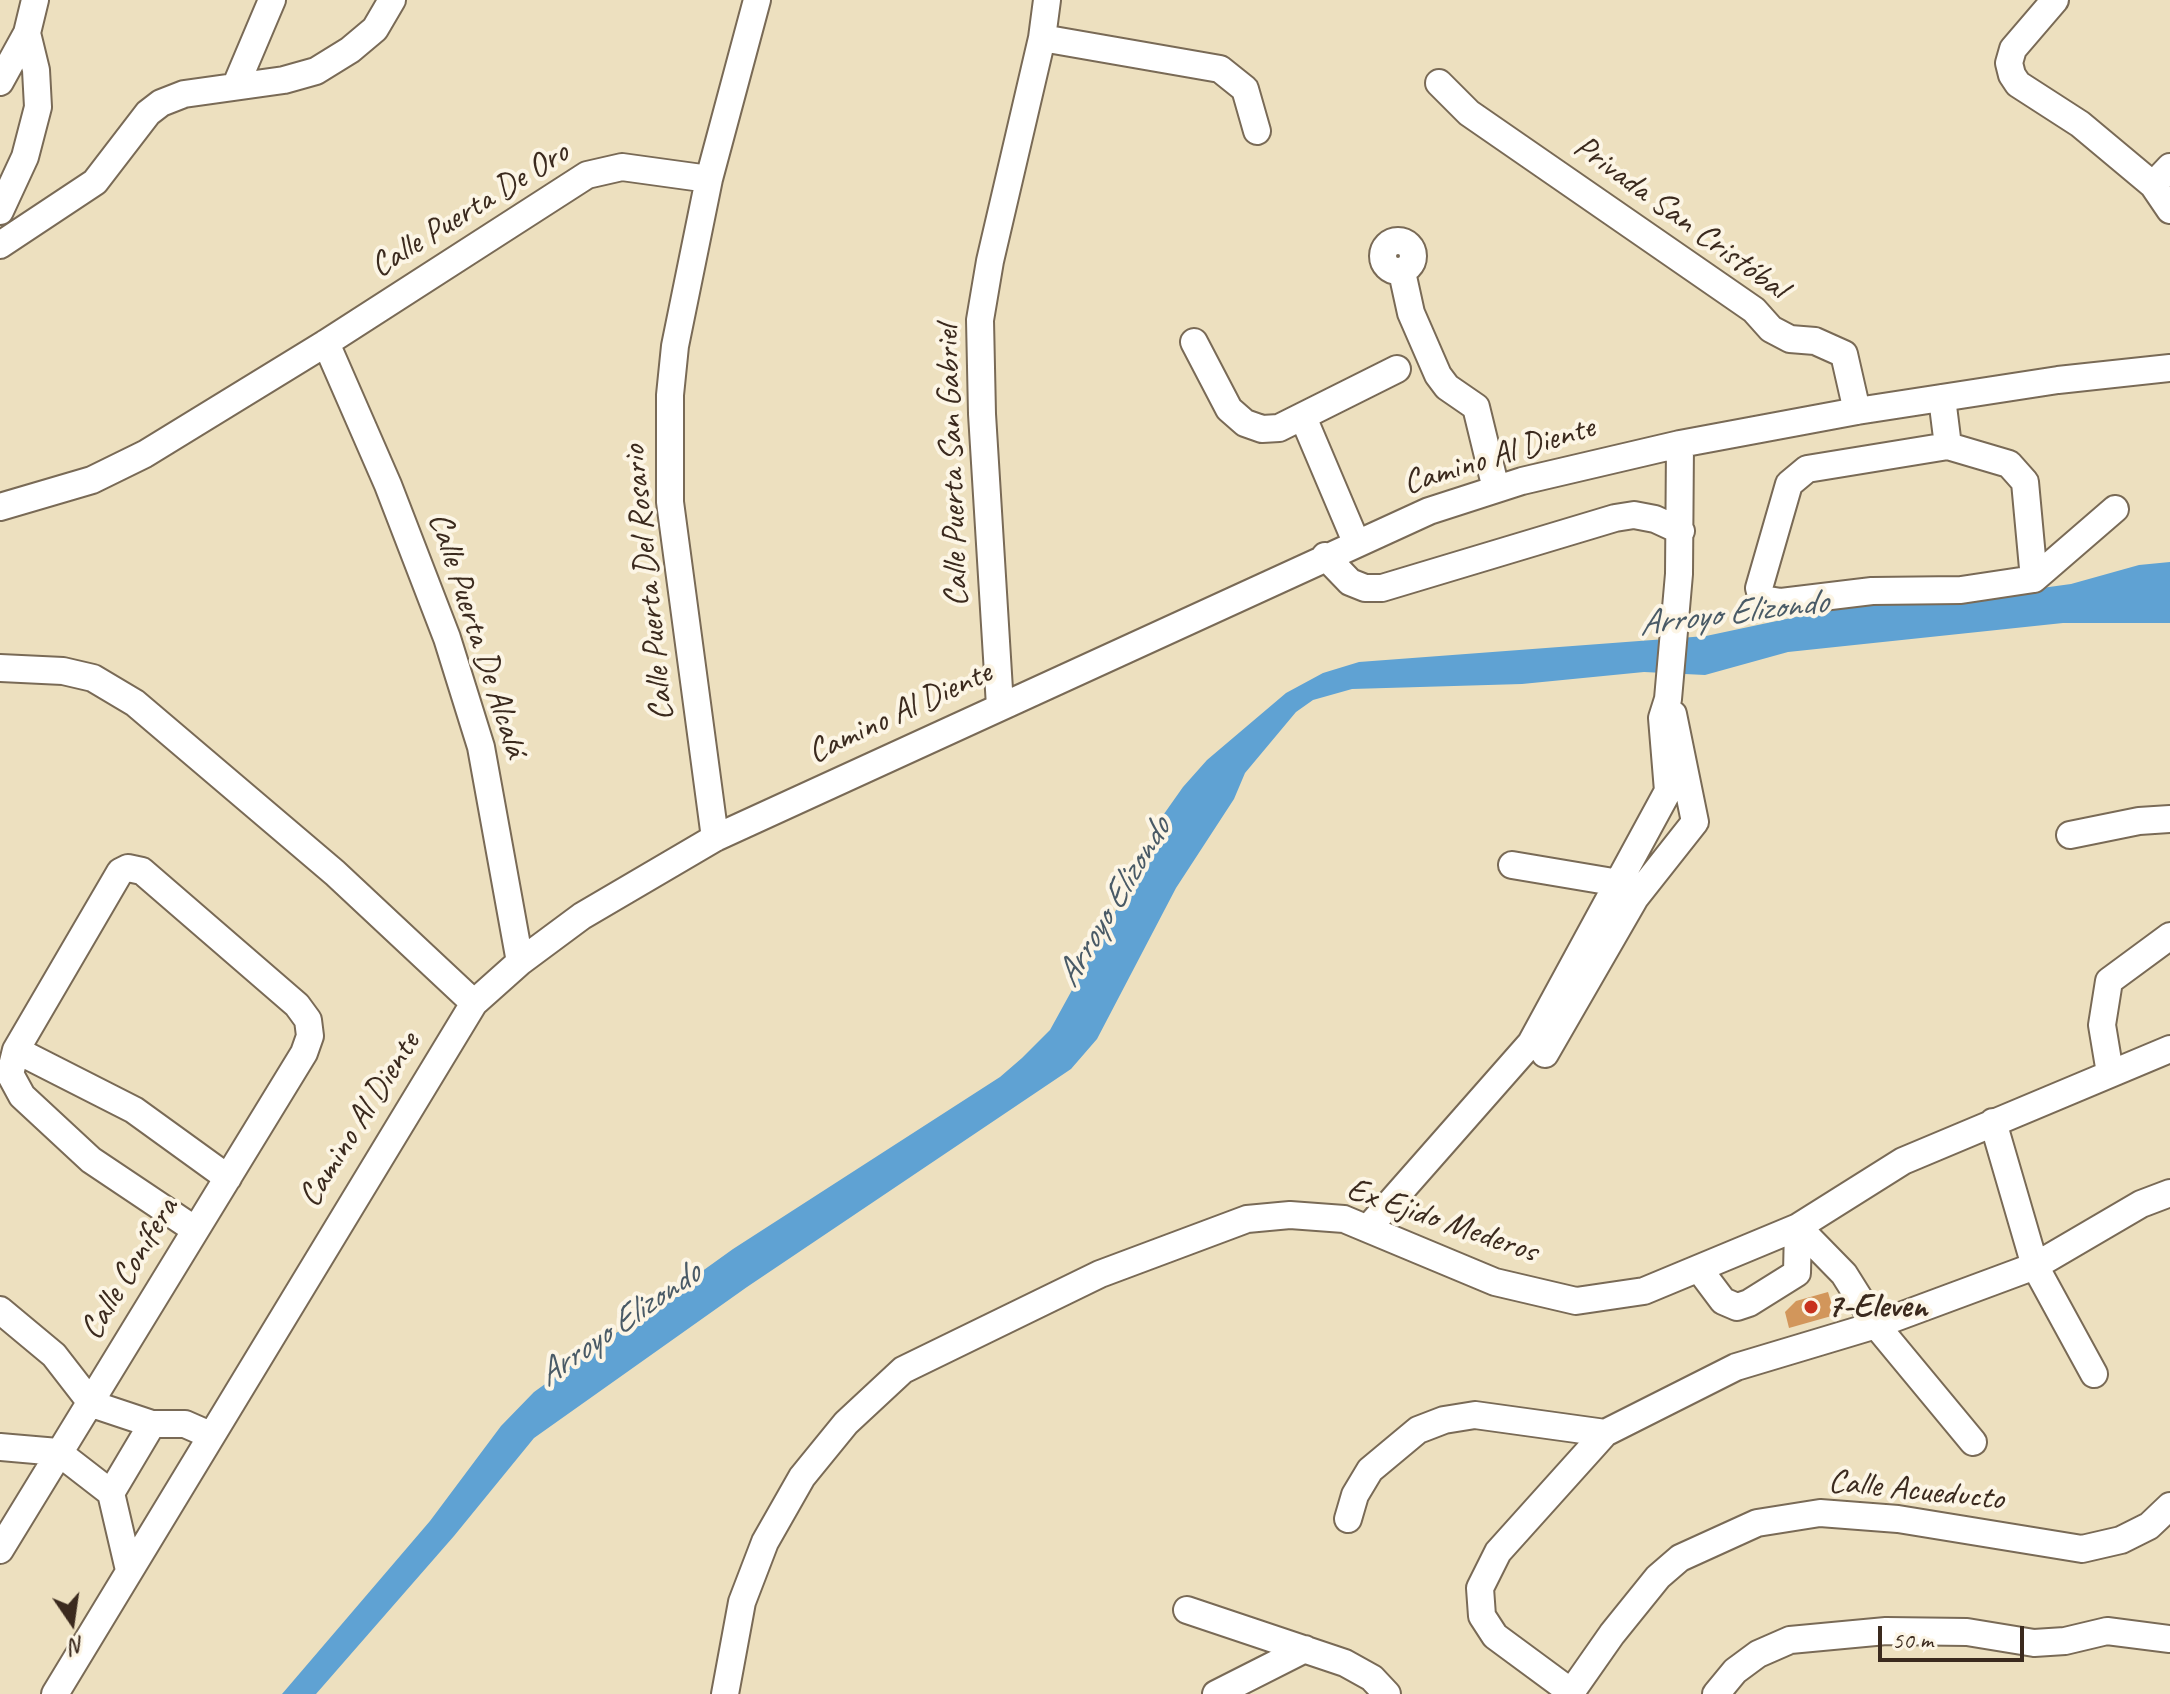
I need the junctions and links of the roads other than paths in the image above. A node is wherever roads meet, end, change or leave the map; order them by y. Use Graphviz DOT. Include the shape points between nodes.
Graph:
graph roads {
  1 [pos="35,0"];
  2 [pos="272,0"];
  3 [pos="392,0"];
  4 [pos="757,0"];
  5 [pos="1047,0"];
  6 [pos="2055,0"];
  7 [pos="27,33"];
  8 [pos="1042,38"];
  9 [pos="0,82"];
  10 [pos="1439,83"];
  11 [pos="236,85"];
  12 [pos="1257,131"];
  13 [pos="2161,176"];
  14 [pos="709,179"];
  15 [pos="2170,210"];
  16 [pos="0,211"];
  17 [pos="0,245"];
  18 [pos="1402,272"];
  19 [pos="1194,342"];
  20 [pos="326,343"];
  21 [pos="2170,368"];
  22 [pos="1397,369"];
  23 [pos="1942,398"];
  24 [pos="1857,411"];
  25 [pos="1303,417"];
  26 [pos="1680,444"];
  27 [pos="1948,446"];
  28 [pos="1496,489"];
  29 [pos="0,507"];
  30 [pos="2115,509"];
  31 [pos="1681,531"];
  32 [pos="1356,542"];
  33 [pos="1325,556"];
  34 [pos="2034,579"];
  35 [pos="0,668"];
  36 [pos="1000,706"];
  37 [pos="1680,792"];
  38 [pos="2170,819"];
  39 [pos="1648,832"];
  40 [pos="2070,835"];
  41 [pos="715,838"];
  42 [pos="1672,855"];
  43 [pos="1512,865"];
  44 [pos="1627,890"];
  45 [pos="2170,936"];
  46 [pos="520,962"];
  47 [pos="474,1003"];
  48 [pos="2170,1049"];
  49 [pos="16,1050"];
  50 [pos="2110,1073"];
  51 [pos="1993,1122"];
  52 [pos="228,1178"];
  53 [pos="2170,1193"];
  54 [pos="1798,1227"];
  55 [pos="194,1229"];
  56 [pos="1377,1230"];
  57 [pos="2035,1266"];
  58 [pos="1699,1269"];
  59 [pos="0,1310"];
  60 [pos="1876,1325"];
  61 [pos="2094,1374"];
  62 [pos="92,1404"];
  63 [pos="152,1424"];
  64 [pos="1605,1433"];
  65 [pos="210,1435"];
  66 [pos="1973,1442"];
  67 [pos="0,1447"];
  68 [pos="58,1452"];
  69 [pos="111,1493"];
  70 [pos="2170,1506"];
  71 [pos="1348,1519"];
  72 [pos="0,1550"];
  73 [pos="129,1570"];
  74 [pos="1187,1610"];
  75 [pos="2170,1639"];
  76 [pos="1305,1649"];
  77 [pos="1570,1693"];
  78 [pos="55,1694"];
  79 [pos="725,1694"];
  80 [pos="1216,1694"];
  81 [pos="1387,1694"];
  82 [pos="1716,1694"];
  1 -- 7 [label="street"];
  2 -- 11 [label="street"];
  3 -- 11 [label="street" via="375,29 316,71"];
  4 -- 14 [label="street, Calle Puerta Del Rosario"];
  5 -- 8 [label="street, Calle Puerta San Gabriel"];
  6 -- 13 [label="street" via="2013,49 2009,63 2018,84"];
  7 -- 9 [label="street"];
  7 -- 16 [label="street" via="38,107 25,157"];
  8 -- 12 [label="street" via="1220,69 1245,89"];
  8 -- 36 [label="street, Calle Puerta San Gabriel" via="980,320"];
  10 -- 24 [label="street, Privada San Cristóbal" via="1469,113 1754,310 1771,329 1844,354"];
  11 -- 17 [label="street" via="161,103 95,182"];
  13 -- 15 [label="street"];
  14 -- 20 [label="street, Calle Puerta De Oro" via="622,167 587,175"];
  14 -- 41 [label="street, Calle Puerta Del Rosario" via="675,346 669,442 670,502"];
  18 -- 28 [label="street" via="1411,313 1438,375 1476,407"];
  19 -- 25 [label="street" via="1229,409 1245,423 1279,428"];
  20 -- 29 [label="street, Calle Puerta De Oro" via="145,454 92,480"];
  20 -- 46 [label="street, Calle Puerta De Alcalá" via="447,638 481,747"];
  21 -- 23 [label="street, Camino Al Diente"];
  22 -- 25 [label="street"];
  23 -- 24 [label="street, Camino Al Diente"];
  23 -- 27 [label="street"];
  24 -- 26 [label="street, Camino Al Diente"];
  25 -- 32 [label="street"];
  26 -- 28 [label="street, Camino Al Diente"];
  26 -- 31 [label="street"];
  27 -- 34 [label="street" via="2009,464 2025,482"];
  27 -- 34 [label="street" via="1807,469 1789,484 1759,588 1762,599 1961,590"];
  28 -- 32 [label="street, Camino Al Diente"];
  30 -- 34 [label="street"];
  31 -- 33 [label="street" via="1655,519 1615,518 1382,588 1350,582"];
  31 -- 37 [label="street" via="1669,692 1662,718"];
  32 -- 33 [label="street, Camino Al Diente"];
  33 -- 36 [label="street, Camino Al Diente"];
  35 -- 47 [label="street" via="93,678 135,703 335,873"];
  36 -- 41 [label="street, Camino Al Diente"];
  37 -- 39 [label="street"];
  37 -- 42 [label="street" via="1695,822"];
  38 -- 40 [label="street"];
  39 -- 42 [label="street"];
  39 -- 44 [label="street"];
  41 -- 46 [label="street, Camino Al Diente" via="582,916"];
  42 -- 44 [label="street"];
  43 -- 44 [label="street"];
  44 -- 56 [label="street" via="1506,1088"];
  45 -- 50 [label="street" via="2109,981 2102,1025"];
  46 -- 47 [label="street, Camino Al Diente"];
  47 -- 65 [label="street, Camino Al Diente"];
  48 -- 50 [label="street, Ex Ejido Mederos"];
  49 -- 52 [label="street" via="134,1110"];
  49 -- 52 [label="street, Calle Conífera" via="120,872 142,871 308,1020 304,1053"];
  49 -- 55 [label="street" via="10,1074 22,1096 91,1160"];
  50 -- 51 [label="street, Ex Ejido Mederos"];
  51 -- 54 [label="street, Ex Ejido Mederos" via="1903,1161"];
  51 -- 57 [label="street"];
  52 -- 55 [label="street, Calle Conífera"];
  53 -- 57 [label="street" via="2141,1204"];
  54 -- 58 [label="street, Ex Ejido Mederos"];
  54 -- 58 [label="street" via="1797,1273 1749,1303 1737,1307 1723,1301"];
  54 -- 60 [label="street" via="1844,1274"];
  55 -- 62 [label="street, Calle Conífera"];
  56 -- 58 [label="street, Ex Ejido Mederos" via="1495,1282 1576,1301 1644,1291"];
  56 -- 79 [label="street, Ex Ejido Mederos" via="1344,1219 1247,1219 1100,1274 903,1370 846,1423 811,1466 765,1542 742,1602"];
  57 -- 60 [label="street"];
  57 -- 61 [label="street"];
  59 -- 62 [label="street" via="54,1355"];
  60 -- 64 [label="street" via="1736,1367"];
  60 -- 66 [label="street"];
  62 -- 63 [label="street"];
  62 -- 68 [label="street, Calle Conífera"];
  63 -- 65 [label="street" via="185,1424"];
  63 -- 69 [label="street"];
  64 -- 71 [label="street" via="1475,1415 1444,1420 1418,1430 1370,1470"];
  64 -- 77 [label="street" via="1498,1552 1480,1588 1482,1616 1495,1636"];
  65 -- 73 [label="street, Camino Al Diente"];
  67 -- 68 [label="street"];
  68 -- 69 [label="street"];
  68 -- 72 [label="street, Calle Conífera"];
  69 -- 73 [label="street"];
  70 -- 77 [label="street, Calle Acueducto" via="2149,1526 2121,1540 2082,1549 1898,1519 1820,1513 1757,1523 1680,1558 1658,1577"];
  73 -- 78 [label="street, Camino Al Diente"];
  74 -- 76 [label="street"];
  75 -- 82 [label="street" via="2107,1631 2034,1643 1967,1632 1886,1631 1790,1640 1758,1654"];
  76 -- 80 [label="street"];
  76 -- 81 [label="street" via="1372,1678"];
}
